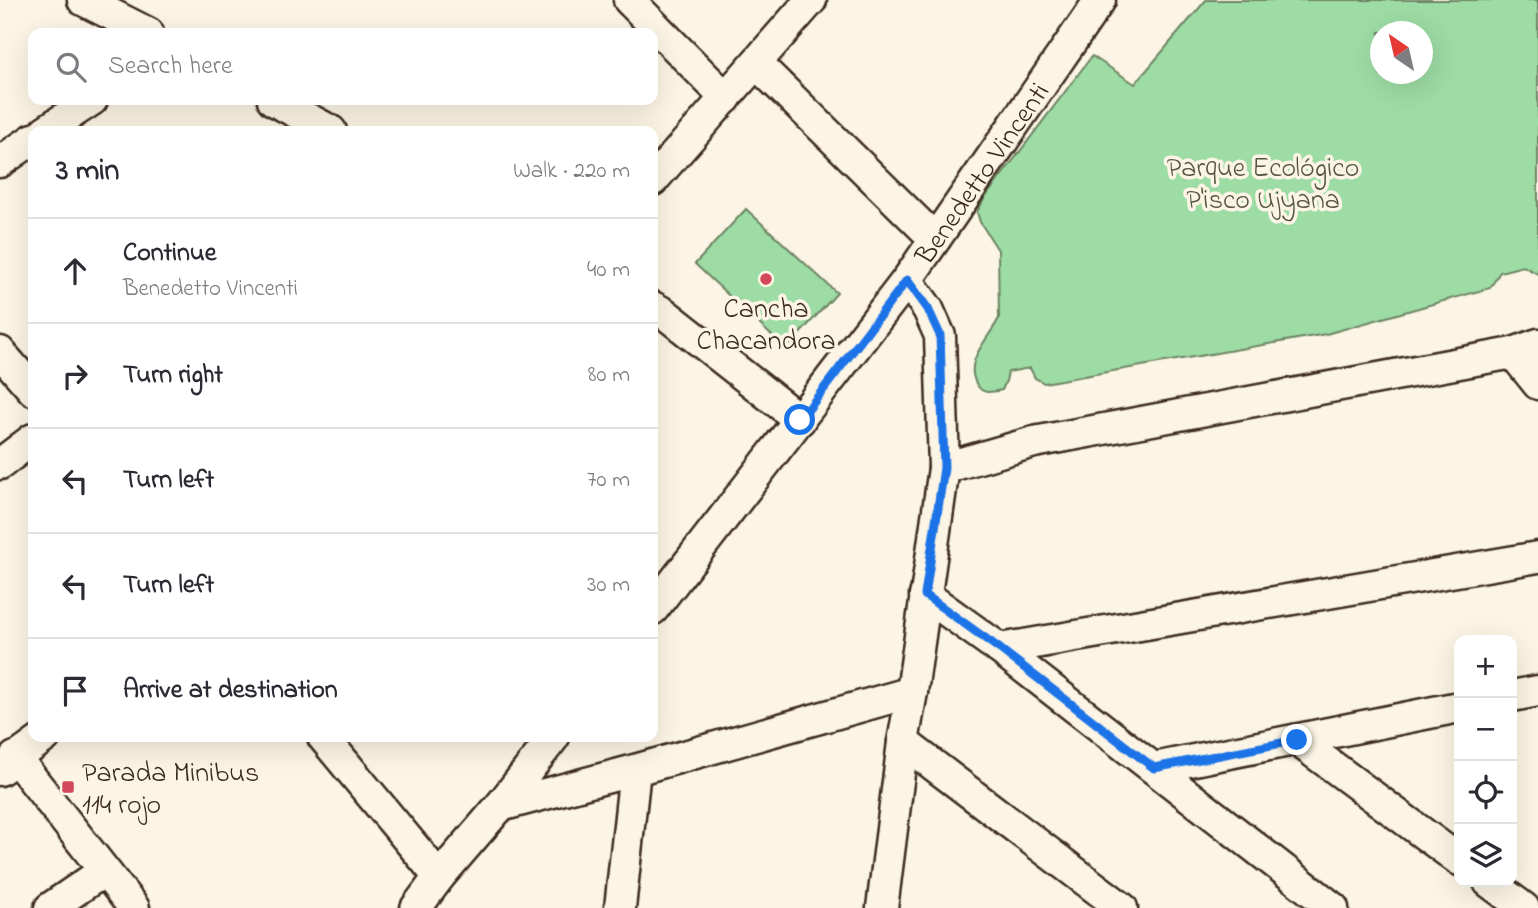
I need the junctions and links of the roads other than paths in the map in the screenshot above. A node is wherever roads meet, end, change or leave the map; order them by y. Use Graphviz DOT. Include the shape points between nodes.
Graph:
graph roads {
  1 [pos="83,0"];
  2 [pos="629,0"];
  3 [pos="811,0"];
  4 [pos="1100,0"];
  5 [pos="138,28"];
  6 [pos="657,28"];
  7 [pos="658,29"];
  8 [pos="755,63"];
  9 [pos="726,98"];
  10 [pos="84,105"];
  11 [pos="282,105"];
  12 [pos="53,126"];
  13 [pos="321,126"];
  14 [pos="28,142"];
  15 [pos="0,162"];
  16 [pos="658,174"];
  17 [pos="935,239"];
  18 [pos="907,280"];
  19 [pos="658,314"];
  20 [pos="1525,348"];
  21 [pos="0,352"];
  22 [pos="1536,378"];
  23 [pos="28,384"];
  24 [pos="800,420"];
  25 [pos="28,443"];
  26 [pos="0,464"];
  27 [pos="944,468"];
  28 [pos="1538,557"];
  29 [pos="925,595"];
  30 [pos="658,603"];
  31 [pos="1000,649"];
  32 [pos="1538,691"];
  33 [pos="912,692"];
  34 [pos="1517,695"];
  35 [pos="1454,708"];
  36 [pos="1297,740"];
  37 [pos="38,742"];
  38 [pos="327,742"];
  39 [pos="550,742"];
  40 [pos="903,742"];
  41 [pos="8,764"];
  42 [pos="1154,768"];
  43 [pos="635,770"];
  44 [pos="500,806"];
  45 [pos="1454,856"];
  46 [pos="104,871"];
  47 [pos="439,877"];
  48 [pos="1496,887"];
  49 [pos="50,908"];
  50 [pos="134,908"];
  51 [pos="416,908"];
  52 [pos="620,908"];
  53 [pos="882,908"];
  54 [pos="1122,908"];
  55 [pos="1333,908"];
  56 [pos="1524,908"];
  1 -- 5 [label="street"];
  2 -- 6 [label="street"];
  3 -- 8 [label="street"];
  4 -- 17 [label="street, Benedetto Vincenti"];
  7 -- 9 [label="street"];
  8 -- 9 [label="street"];
  8 -- 17 [label="street"];
  9 -- 16 [label="street"];
  10 -- 12 [label="street"];
  11 -- 13 [label="street"];
  14 -- 15 [label="street"];
  17 -- 18 [label="street, Benedetto Vincenti"];
  18 -- 24 [label="street, Benedetto Vincenti"];
  18 -- 27 [label="street" via="940,335"];
  19 -- 24 [label="street"];
  20 -- 22 [label="street"];
  20 -- 27 [label="street" via="1034,442"];
  21 -- 23 [label="street"];
  24 -- 30 [label="street, Benedetto Vincenti"];
  25 -- 26 [label="street"];
  27 -- 29 [label="street"];
  28 -- 31 [label="street"];
  29 -- 31 [label="street"];
  29 -- 33 [label="street"];
  31 -- 42 [label="street"];
  32 -- 34 [label="street"];
  33 -- 40 [label="street"];
  33 -- 43 [label="street"];
  35 -- 36 [label="street"];
  36 -- 42 [label="street"];
  36 -- 45 [label="street"];
  37 -- 41 [label="street"];
  38 -- 47 [label="street"];
  39 -- 44 [label="street"];
  40 -- 53 [label="street"];
  40 -- 54 [label="street"];
  41 -- 46 [label="street"];
  42 -- 55 [label="street"];
  43 -- 44 [label="street"];
  43 -- 52 [label="street"];
  44 -- 47 [label="street"];
  46 -- 49 [label="street"];
  46 -- 50 [label="street"];
  47 -- 51 [label="street"];
  48 -- 56 [label="street"];
}
